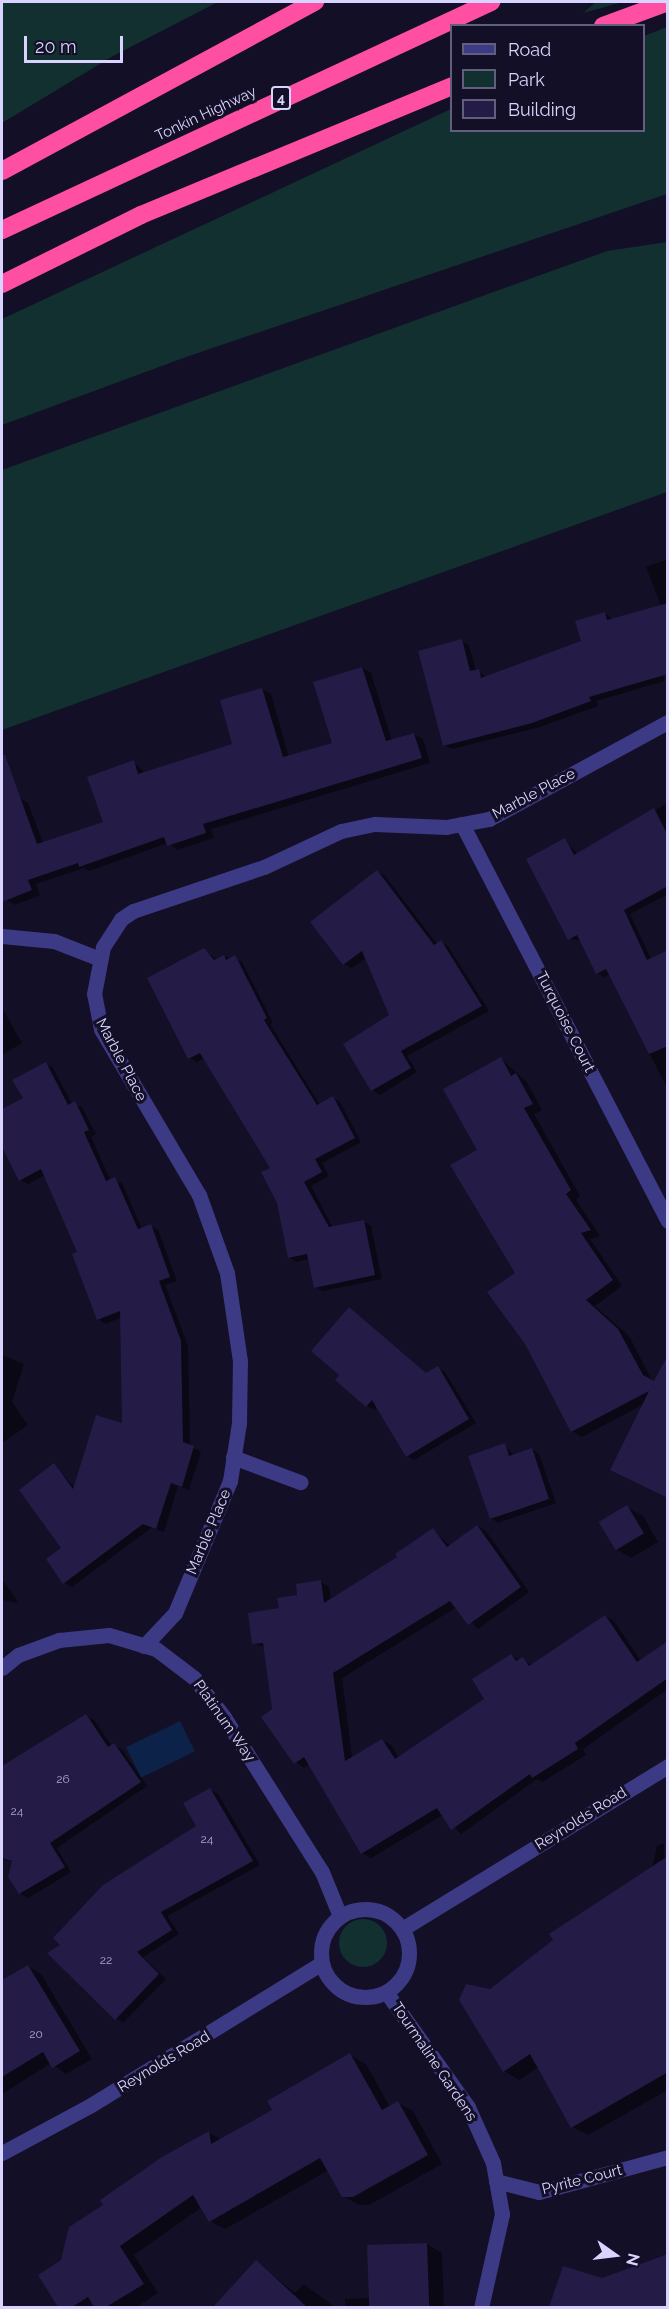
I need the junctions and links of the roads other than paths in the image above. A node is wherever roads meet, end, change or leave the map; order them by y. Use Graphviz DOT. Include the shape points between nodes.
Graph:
graph roads {
  1 [pos="315,2"];
  2 [pos="491,2"];
  3 [pos="668,2"];
  4 [pos="608,24"];
  5 [pos="450,87"];
  6 [pos="2,171"];
  7 [pos="2,230"];
  8 [pos="2,284"];
  9 [pos="668,722"];
  10 [pos="462,824"];
  11 [pos="2,936"];
  12 [pos="100,959"];
  13 [pos="668,1221"];
  14 [pos="233,1457"];
  15 [pos="300,1482"];
  16 [pos="144,1646"];
  17 [pos="2,1668"];
  18 [pos="668,1766"];
  19 [pos="340,1916"];
  20 [pos="402,1929"];
  21 [pos="322,1963"];
  22 [pos="386,1992"];
  23 [pos="2,2153"];
  24 [pos="668,2157"];
  25 [pos="496,2181"];
  26 [pos="481,2307"];
  1 -- 6 [label="highway"];
  2 -- 7 [label="highway, Tonkin Highway / 4"];
  3 -- 4 [label="highway"];
  5 -- 8 [label="highway" via="141,214"];
  9 -- 10 [label="street, Marble Place" via="489,819"];
  10 -- 12 [label="street, Marble Place" via="375,824 340,831 264,867 133,911 121,919 110,935"];
  10 -- 13 [label="street, Turquoise Court"];
  11 -- 12 [label="street" via="54,941"];
  12 -- 14 [label="street, Marble Place" via="94,994 101,1029 200,1195 228,1273 240,1361 239,1423"];
  14 -- 15 [label="street"];
  14 -- 16 [label="street, Marble Place" via="230,1480 209,1539 174,1613"];
  16 -- 17 [label="street, Platinum Way" via="109,1635 59,1640 18,1656"];
  16 -- 19 [label="street, Platinum Way" via="156,1650 194,1678 224,1717 322,1872"];
  18 -- 20 [label="street, Reynolds Road"];
  19 -- 20 [label="street" via="367,1909 381,1911"];
  19 -- 21 [label="street" via="324,1937"];
  20 -- 22 [label="street" via="410,1956 406,1971"];
  21 -- 22 [label="street" via="336,1986 347,1993 360,1997"];
  21 -- 23 [label="street, Reynolds Road" via="92,2105"];
  22 -- 25 [label="street, Tourmaline Gardens" via="468,2107 494,2163"];
  24 -- 25 [label="street, Pyrite Court" via="539,2192"];
  25 -- 26 [label="street, Tourmaline Gardens" via="502,2214"];
}
